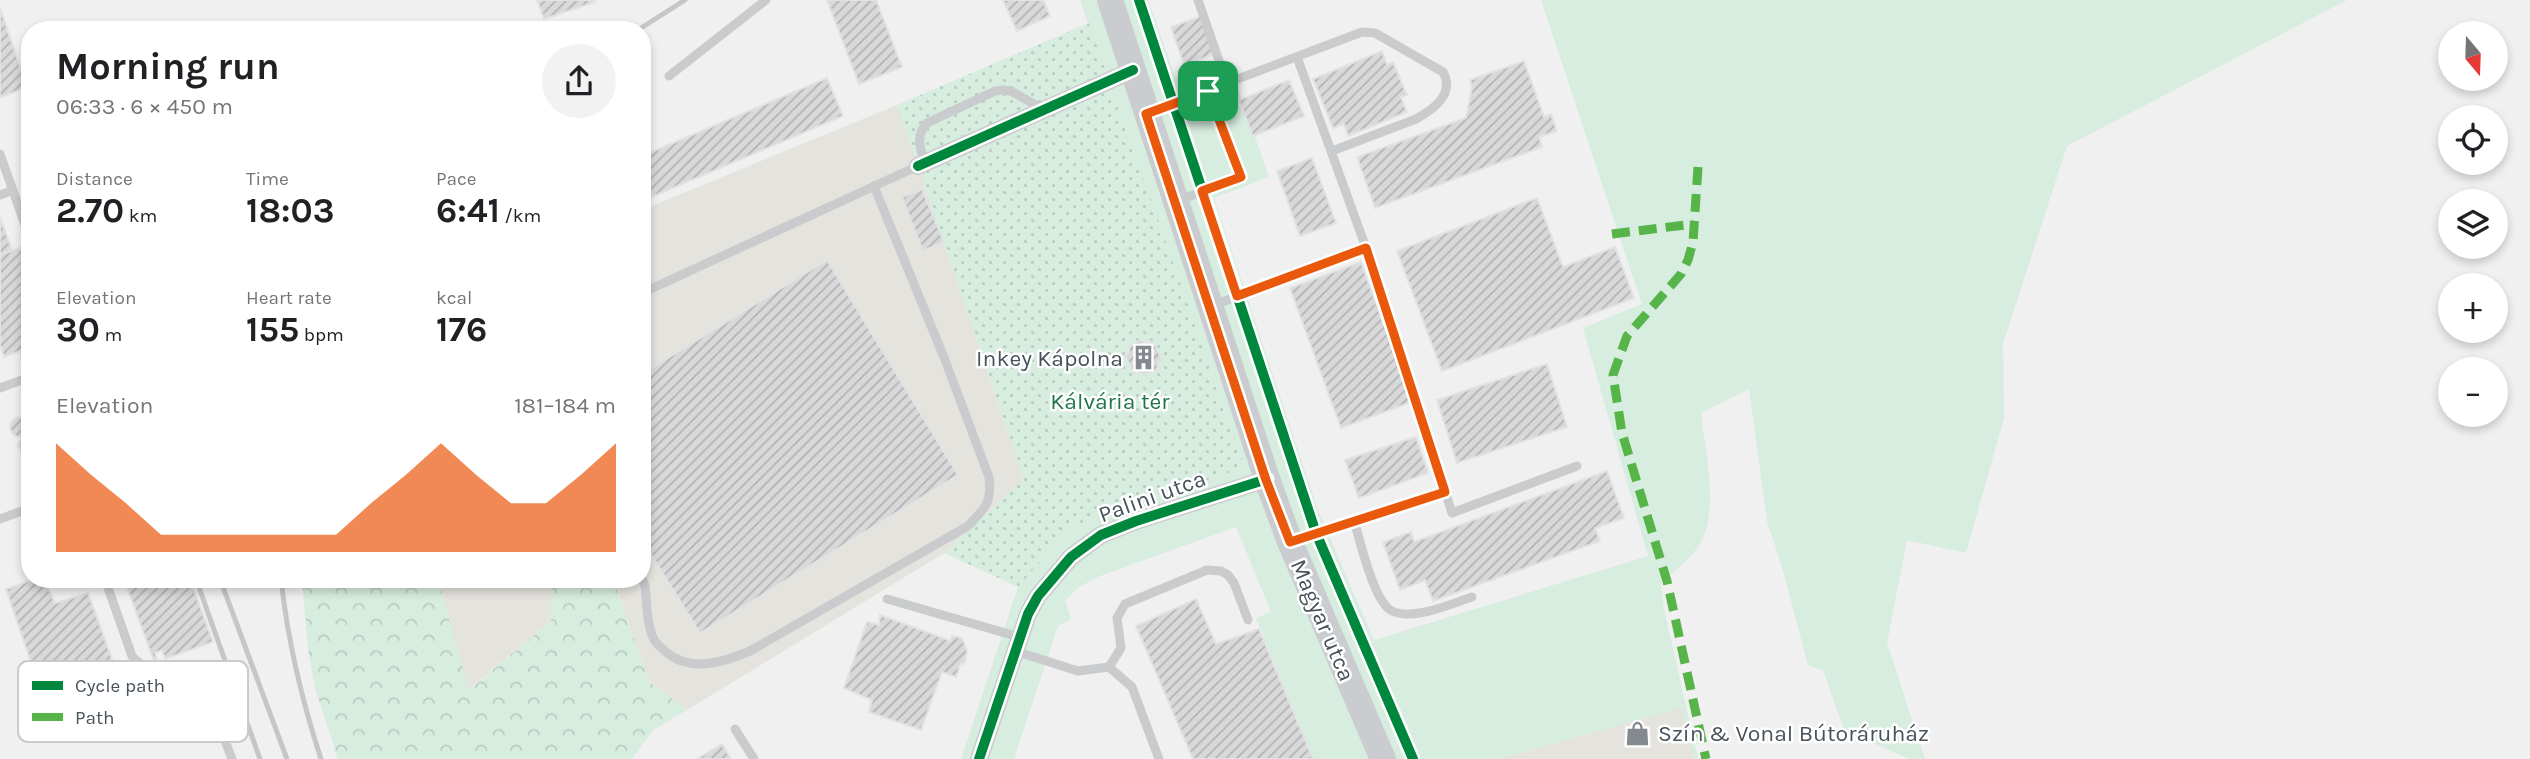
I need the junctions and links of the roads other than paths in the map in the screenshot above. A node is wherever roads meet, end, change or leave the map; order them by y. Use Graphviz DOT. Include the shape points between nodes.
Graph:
graph roads {
  1 [pos="766,0"];
  2 [pos="1110,0"];
  3 [pos="1198,0"];
  4 [pos="1297,57"];
  5 [pos="1133,70"];
  6 [pos="670,76"];
  7 [pos="1227,84"];
  8 [pos="1208,91"];
  9 [pos="1044,109"];
  10 [pos="1146,114"];
  11 [pos="1332,151"];
  12 [pos="0,154"];
  13 [pos="921,164"];
  14 [pos="874,186"];
  15 [pos="13,190"];
  16 [pos="0,195"];
  17 [pos="1175,201"];
  18 [pos="21,213"];
  19 [pos="1366,248"];
  20 [pos="651,289"];
  21 [pos="1209,307"];
  22 [pos="21,380"];
  23 [pos="0,388"];
  24 [pos="1577,466"];
  25 [pos="1266,480"];
  26 [pos="1445,492"];
  27 [pos="21,511"];
  28 [pos="0,519"];
  29 [pos="1354,521"];
  30 [pos="1290,542"];
  31 [pos="108,588"];
  32 [pos="645,588"];
  33 [pos="1472,597"];
  34 [pos="887,599"];
  35 [pos="1248,620"];
  36 [pos="1017,644"];
  37 [pos="136,661"];
  38 [pos="1109,667"];
  39 [pos="735,729"];
  40 [pos="226,742"];
  41 [pos="233,759"];
  42 [pos="754,759"];
  43 [pos="979,759"];
  44 [pos="1159,759"];
  45 [pos="1383,759"];
  1 -- 6 [label="lane"];
  2 -- 5 [label="main road, Magyar utca"];
  3 -- 7 [label="lane"];
  4 -- 7 [label="lane"];
  4 -- 11 [label="lane"];
  4 -- 11 [label="lane" via="1362,32 1375,33 1437,66 1447,78 1446,93 1429,111"];
  5 -- 9 [label="street"];
  5 -- 10 [label="main road, Magyar utca"];
  7 -- 8 [label="lane"];
  8 -- 10 [label="lane"];
  8 -- 17 [label="lane" via="1241,177"];
  9 -- 13 [label="street"];
  9 -- 13 [label="lane" via="1011,91 995,91 922,128"];
  10 -- 17 [label="main road, Magyar utca"];
  11 -- 19 [label="lane"];
  12 -- 15 [label="lane"];
  13 -- 14 [label="lane"];
  14 -- 20 [label="lane"];
  14 -- 32 [label="lane" via="989,477 989,502 968,526 750,651 717,663 672,657 654,640"];
  15 -- 16 [label="lane"];
  15 -- 18 [label="lane"];
  17 -- 21 [label="main road, Magyar utca"];
  19 -- 21 [label="lane"];
  19 -- 26 [label="lane"];
  21 -- 25 [label="main road, Magyar utca"];
  22 -- 23 [label="lane"];
  24 -- 26 [label="lane" via="1452,513"];
  25 -- 30 [label="main road, Magyar utca"];
  25 -- 36 [label="street, Palini utca" via="1136,521 1083,546 1038,596"];
  26 -- 29 [label="lane"];
  27 -- 28 [label="lane"];
  29 -- 30 [label="lane"];
  29 -- 33 [label="lane" via="1387,609 1413,613"];
  30 -- 45 [label="main road, Magyar utca"];
  31 -- 37 [label="lane"];
  34 -- 36 [label="lane"];
  35 -- 38 [label="lane" via="1228,576 1214,569 1197,573 1125,604 1117,618 1121,648"];
  36 -- 38 [label="lane" via="1077,671"];
  36 -- 43 [label="street, Palini utca"];
  38 -- 44 [label="lane" via="1132,687"];
  39 -- 42 [label="lane"];
  40 -- 41 [label="lane"];
}
